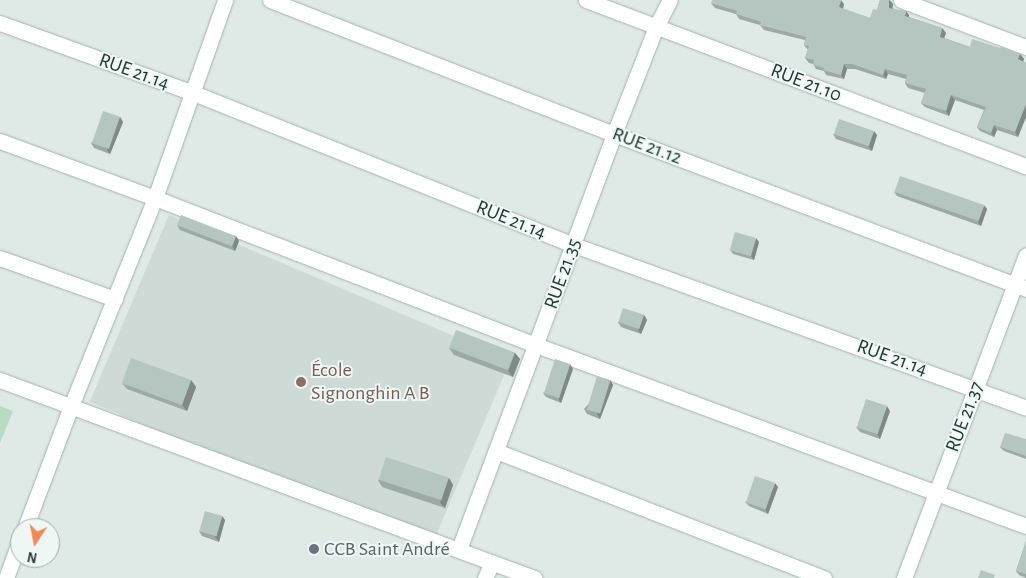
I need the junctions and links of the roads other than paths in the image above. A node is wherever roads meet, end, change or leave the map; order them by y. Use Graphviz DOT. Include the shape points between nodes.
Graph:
graph roads {
  1 [pos="225,0"];
  2 [pos="270,0"];
  3 [pos="586,0"];
  4 [pos="670,0"];
  5 [pos="901,0"];
  6 [pos="604,4"];
  7 [pos="0,23"];
  8 [pos="656,26"];
  9 [pos="1026,47"];
  10 [pos="192,92"];
  11 [pos="614,134"];
  12 [pos="0,141"];
  13 [pos="1026,166"];
  14 [pos="155,198"];
  15 [pos="574,245"];
  16 [pos="1026,255"];
  17 [pos="0,258"];
  18 [pos="1020,287"];
  19 [pos="115,299"];
  20 [pos="536,345"];
  21 [pos="0,380"];
  22 [pos="975,388"];
  23 [pos="71,406"];
  24 [pos="1026,408"];
  25 [pos="496,451"];
  26 [pos="936,493"];
  27 [pos="29,518"];
  28 [pos="1026,526"];
  29 [pos="459,549"];
  30 [pos="492,562"];
  31 [pos="486,578"];
  32 [pos="534,578"];
  33 [pos="824,578"];
  34 [pos="904,578"];
  1 -- 10 [label="street"];
  2 -- 11 [label="street, RUE 21.12"];
  3 -- 6 [label="street, RUE 21.10"];
  4 -- 8 [label="street, RUE 21.35"];
  5 -- 9 [label="street"];
  6 -- 8 [label="street, RUE 21.10"];
  7 -- 10 [label="street, RUE 21.14"];
  8 -- 11 [label="street, RUE 21.35"];
  8 -- 13 [label="street, RUE 21.10"];
  10 -- 14 [label="street"];
  10 -- 15 [label="street, RUE 21.14"];
  11 -- 15 [label="street, RUE 21.35"];
  11 -- 18 [label="street, RUE 21.12"];
  12 -- 14 [label="street"];
  14 -- 19 [label="street"];
  14 -- 20 [label="street"];
  15 -- 20 [label="street, RUE 21.35"];
  15 -- 22 [label="street, RUE 21.14"];
  16 -- 18 [label="street, RUE 21.37"];
  17 -- 19 [label="street"];
  18 -- 22 [label="street, RUE 21.37"];
  19 -- 23 [label="street"];
  20 -- 25 [label="street, RUE 21.35"];
  20 -- 26 [label="street"];
  21 -- 23 [label="street"];
  22 -- 24 [label="street, RUE 21.14"];
  22 -- 26 [label="street, RUE 21.37"];
  23 -- 27 [label="street"];
  23 -- 29 [label="street"];
  25 -- 29 [label="street, RUE 21.35"];
  25 -- 33 [label="street"];
  26 -- 28 [label="street"];
  26 -- 34 [label="street, RUE 21.37"];
  29 -- 30 [label="street"];
  30 -- 31 [label="street"];
  30 -- 32 [label="street"];
}
